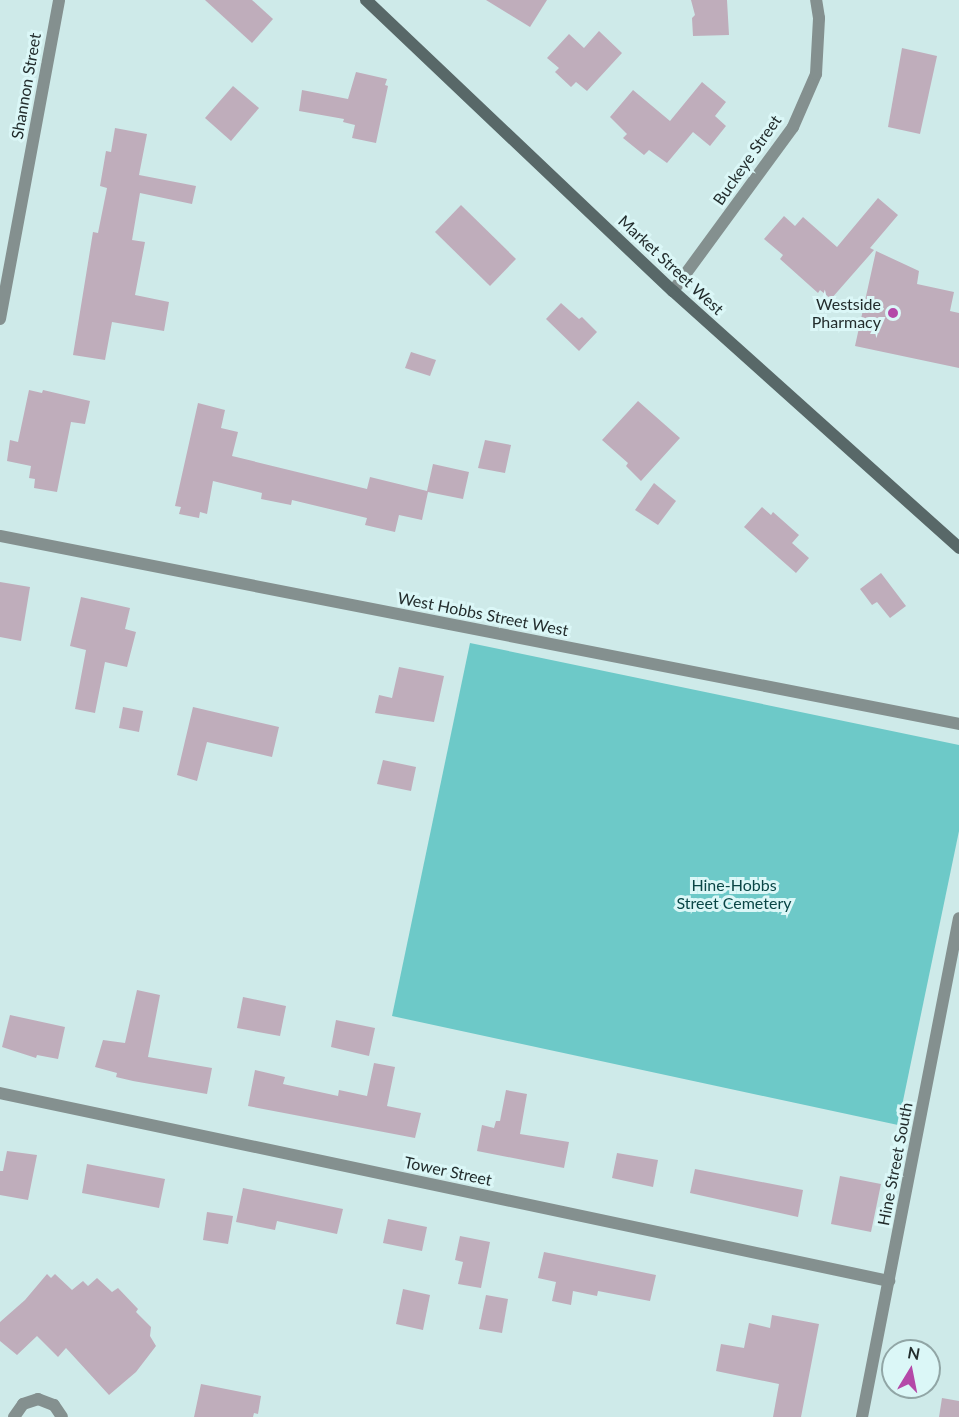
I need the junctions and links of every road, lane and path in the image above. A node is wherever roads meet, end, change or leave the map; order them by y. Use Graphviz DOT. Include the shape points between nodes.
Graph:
graph roads {
  1 [pos="59,0"];
  2 [pos="366,0"];
  3 [pos="816,0"];
  4 [pos="673,291"];
  5 [pos="0,319"];
  6 [pos="0,536"];
  7 [pos="959,548"];
  8 [pos="959,724"];
  9 [pos="959,918"];
  10 [pos="0,1093"];
  11 [pos="889,1281"];
  12 [pos="14,1417"];
  13 [pos="62,1417"];
  14 [pos="862,1417"];
  1 -- 5 [label="street, Shannon Street"];
  2 -- 4 [label="main road, Market Street West"];
  3 -- 4 [label="street, Buckeye Street" via="816,74 793,127"];
  4 -- 7 [label="main road, Market Street West"];
  6 -- 8 [label="street, West Hobbs Street West"];
  9 -- 11 [label="street, Hine Street South"];
  10 -- 11 [label="street, Tower Street"];
  11 -- 14 [label="street, Hine Street South"];
  12 -- 13 [label="street" via="23,1404 38,1400 54,1405"];
}
